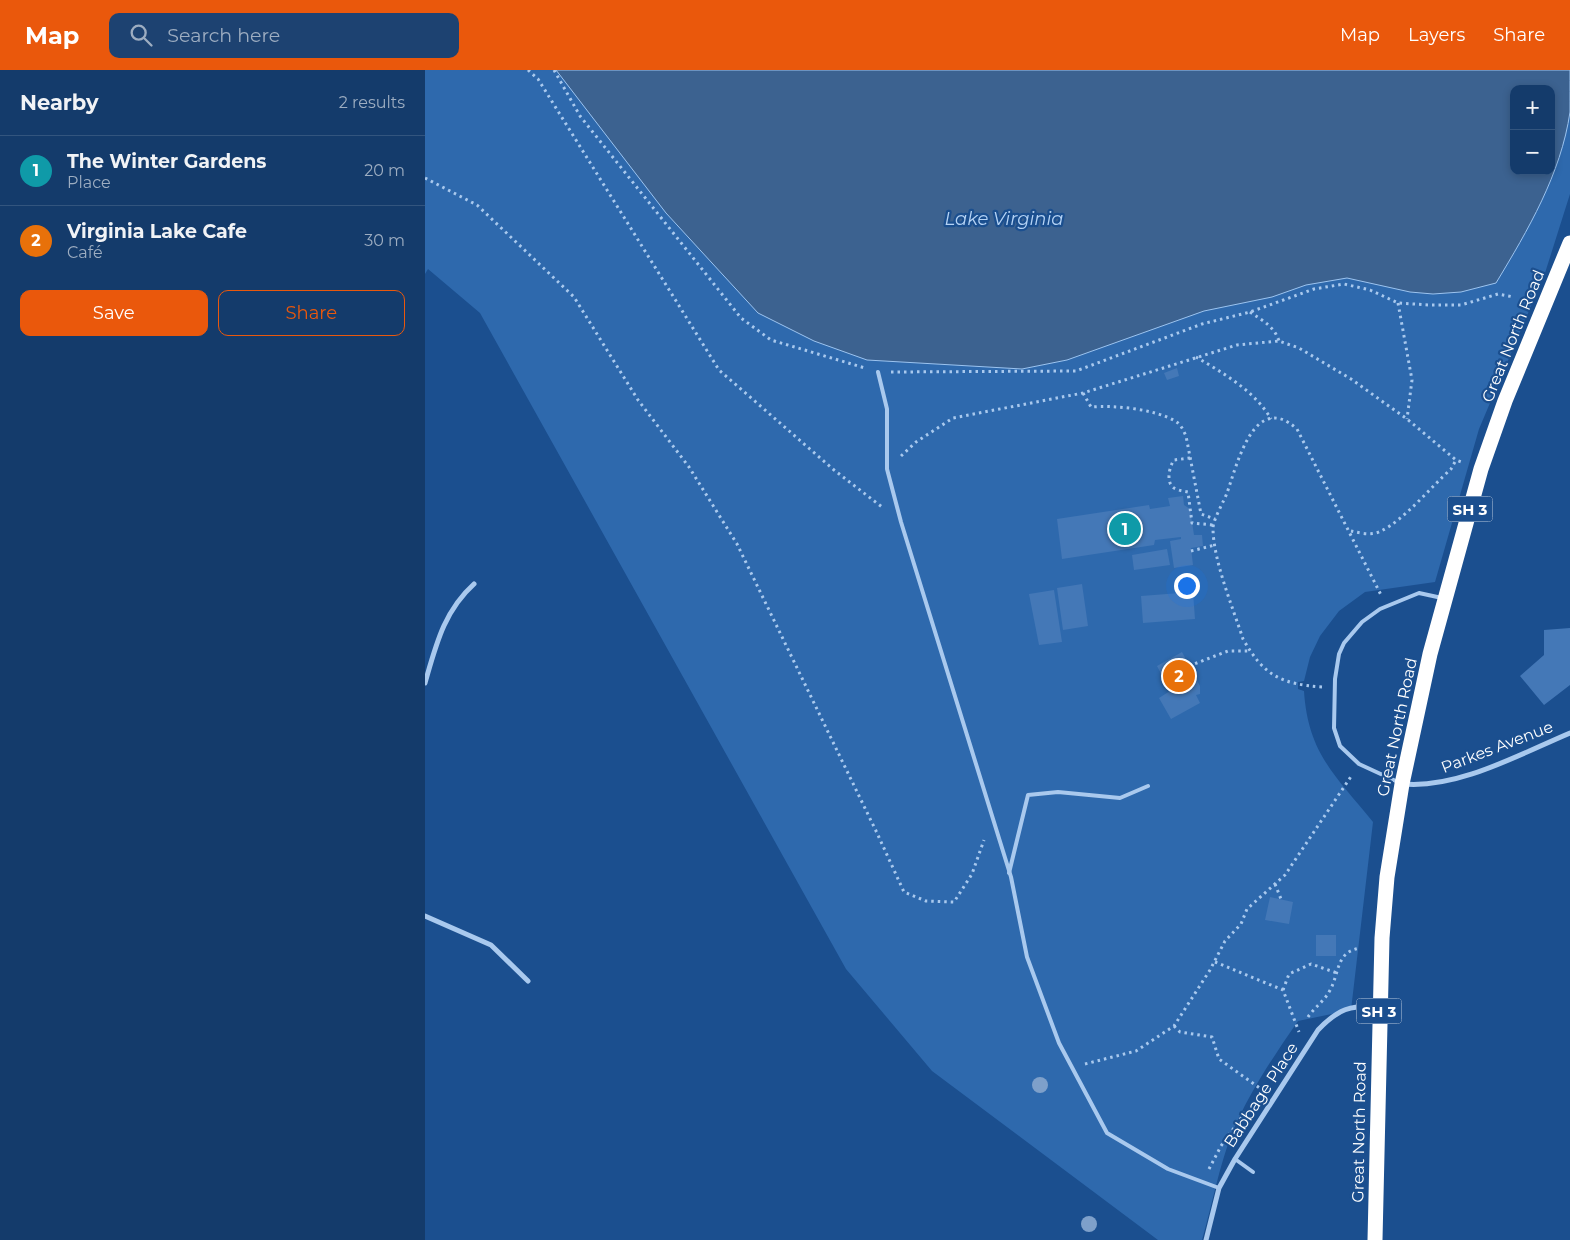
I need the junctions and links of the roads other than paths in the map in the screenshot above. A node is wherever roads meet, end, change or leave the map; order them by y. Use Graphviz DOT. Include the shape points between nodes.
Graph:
graph roads {
  1 [pos="1570,243"];
  2 [pos="878,372"];
  3 [pos="474,584"];
  4 [pos="1445,599"];
  5 [pos="425,683"];
  6 [pos="1570,733"];
  7 [pos="1402,784"];
  8 [pos="1148,786"];
  9 [pos="1009,874"];
  10 [pos="425,916"];
  11 [pos="528,980"];
  12 [pos="1379,1006"];
  13 [pos="1235,1159"];
  14 [pos="1253,1172"];
  15 [pos="1219,1188"];
  16 [pos="1206,1240"];
  17 [pos="1375,1240"];
  1 -- 4 [label="highway, Great North Road / SH 3" via="1505,401 1481,470"];
  2 -- 9 [label="lane" via="887,409 887,468 901,522"];
  3 -- 5 [label="street" via="459,598 447,617"];
  4 -- 7 [label="highway, Great North Road / SH 3"];
  4 -- 7 [label="lane" via="1419,593 1380,609 1362,622 1339,654 1333,728 1339,746 1359,764"];
  6 -- 7 [label="street, Parkes Avenue" via="1445,782 1421,786"];
  7 -- 12 [label="highway, Great North Road / SH 3" via="1387,877"];
  8 -- 9 [label="lane" via="1120,798 1058,792 1028,795"];
  9 -- 15 [label="lane" via="1027,957 1043,1005 1077,1082 1107,1133 1168,1169"];
  10 -- 11 [label="street" via="491,945"];
  12 -- 13 [label="street, Babbage Place" via="1345,1009 1332,1015 1317,1030"];
  12 -- 17 [label="highway, Great North Road / SH 3"];
  13 -- 14 [label="lane"];
  13 -- 15 [label="street, Babbage Place"];
  15 -- 16 [label="street, Babbage Place"];
}
